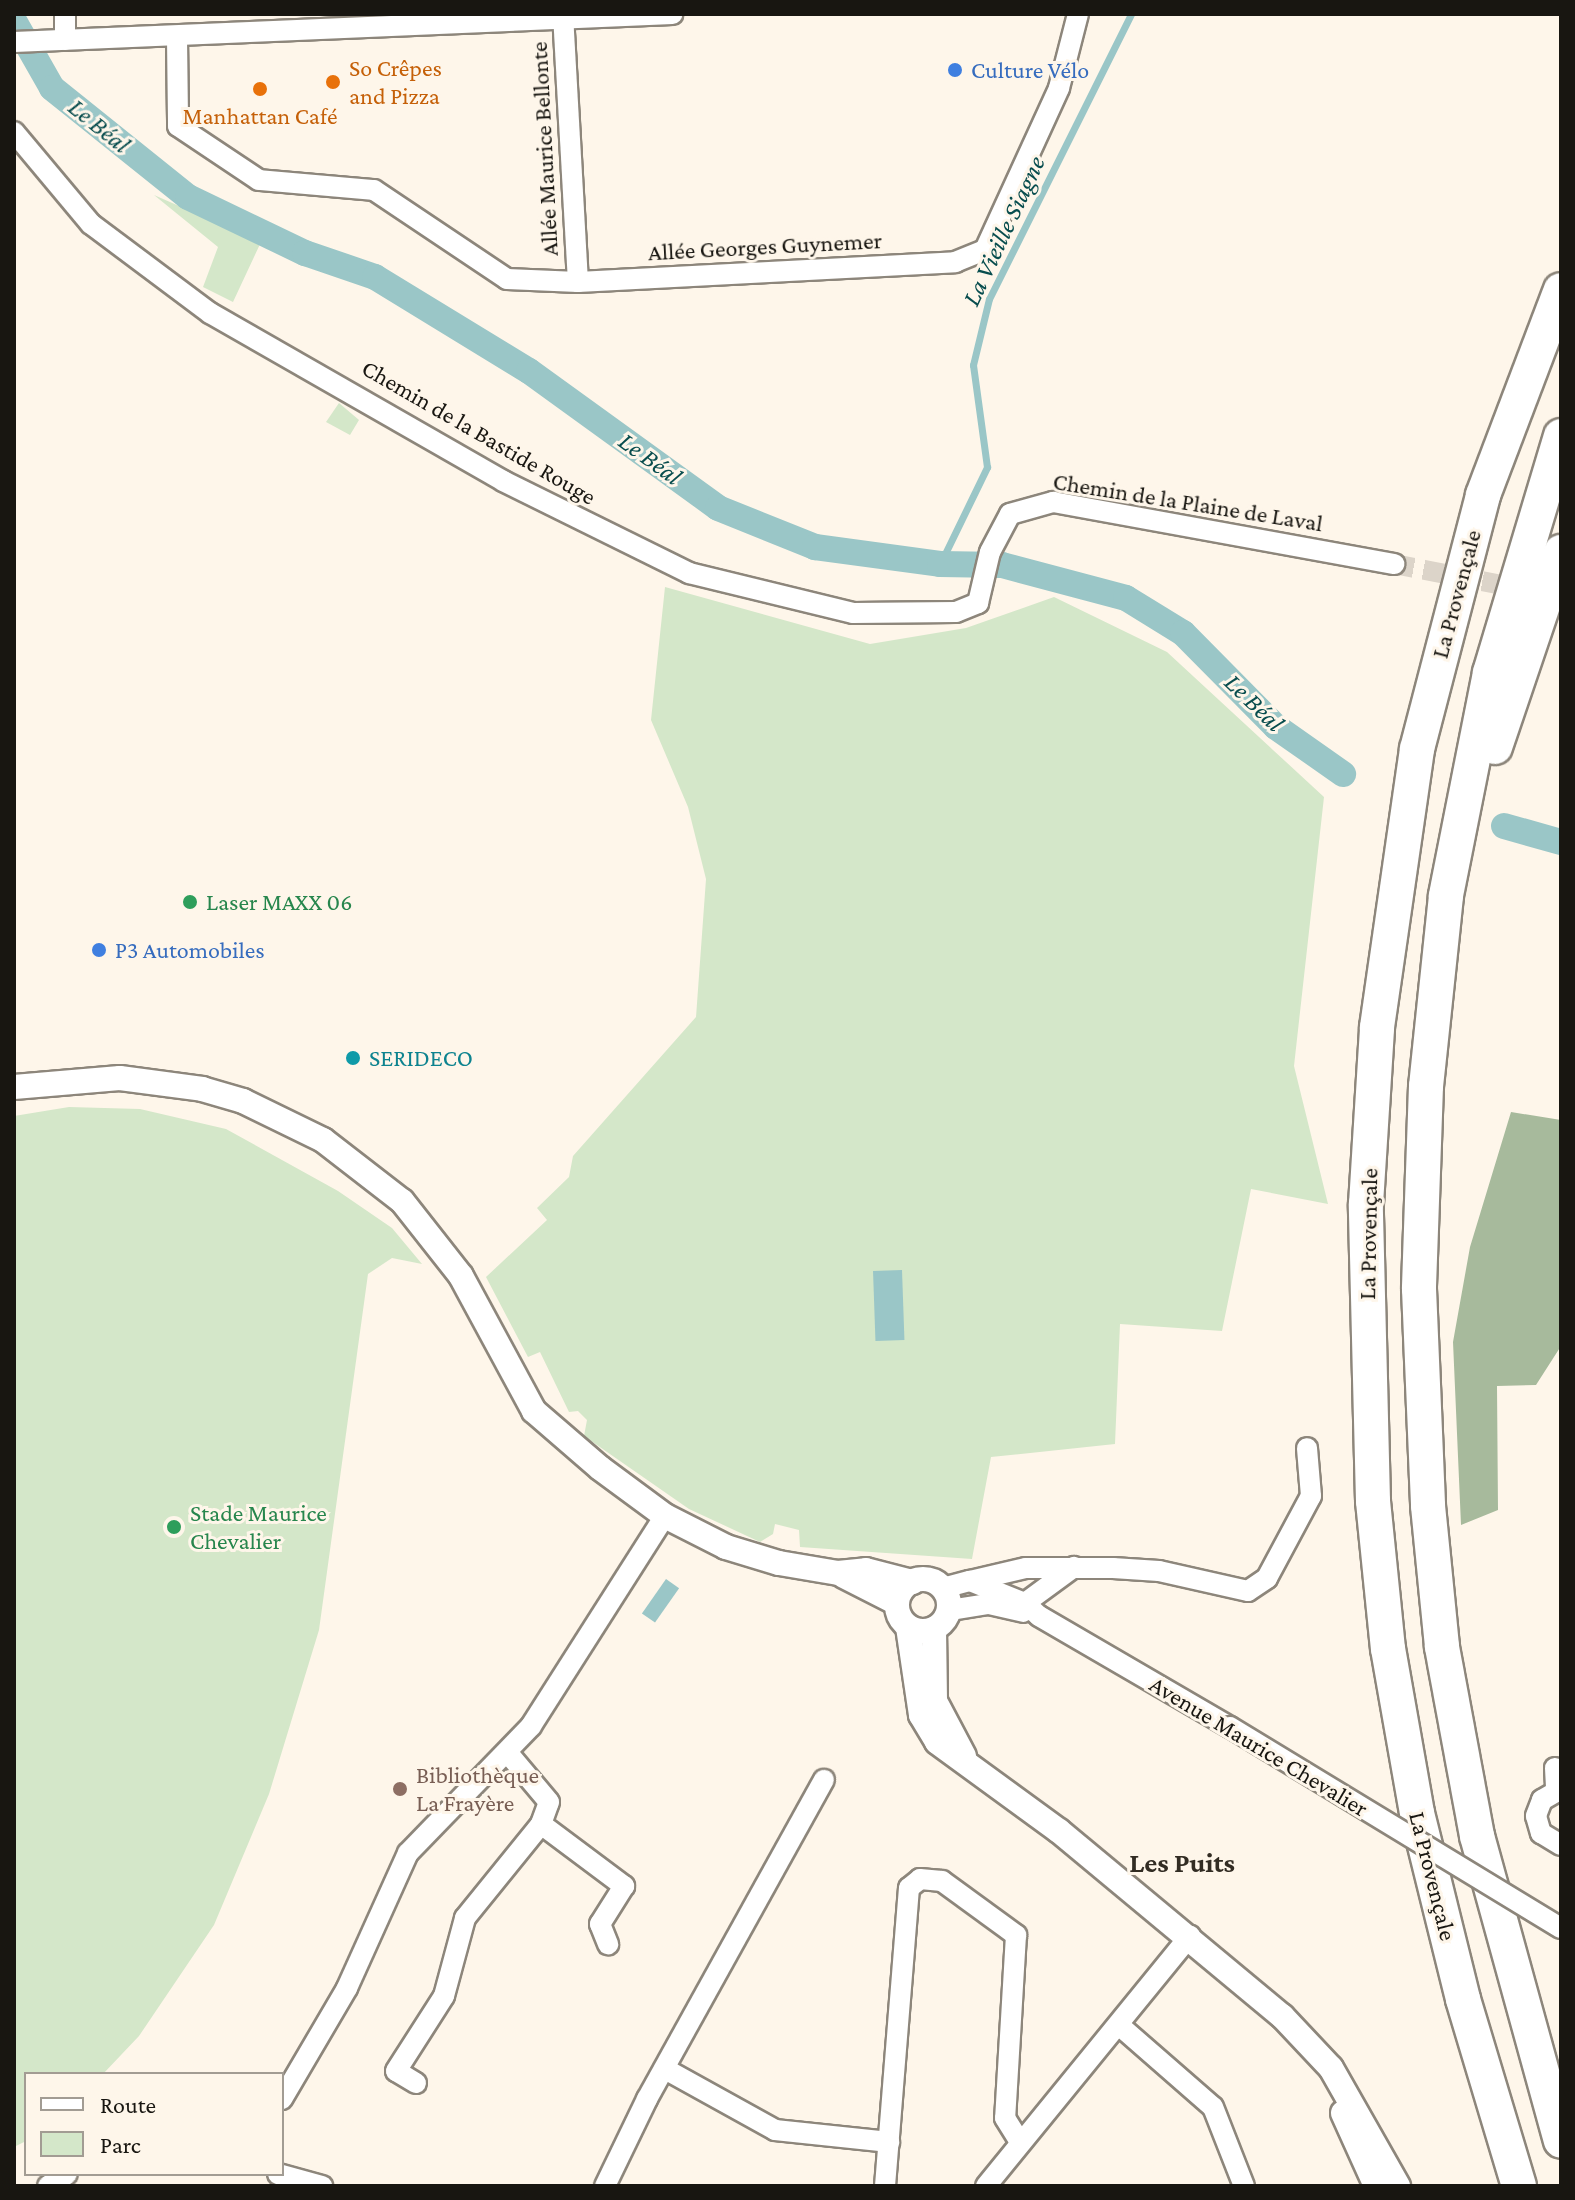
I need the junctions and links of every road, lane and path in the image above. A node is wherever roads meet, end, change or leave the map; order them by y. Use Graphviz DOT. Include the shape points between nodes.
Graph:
graph roads {
  1 [pos="65,14"];
  2 [pos="672,14"];
  3 [pos="1078,14"];
  4 [pos="563,17"];
  5 [pos="177,38"];
  6 [pos="65,40"];
  7 [pos="14,42"];
  8 [pos="14,132"];
  9 [pos="578,282"];
  10 [pos="1561,290"];
  11 [pos="1561,436"];
  12 [pos="1561,552"];
  13 [pos="1394,564"];
  14 [pos="983,591"];
  15 [pos="1446,896"];
  16 [pos="14,1087"];
  17 [pos="1307,1448"];
  18 [pos="665,1516"];
  19 [pos="1074,1567"];
  20 [pos="838,1573"];
  21 [pos="970,1581"];
  22 [pos="912,1582"];
  23 [pos="946,1599"];
  24 [pos="897,1603"];
  25 [pos="1032,1610"];
  26 [pos="908,1627"];
  27 [pos="934,1629"];
  28 [pos="507,1752"];
  29 [pos="966,1760"];
  30 [pos="1555,1768"];
  31 [pos="824,1780"];
  32 [pos="1559,1790"];
  33 [pos="541,1824"];
  34 [pos="1561,1845"];
  35 [pos="1561,1928"];
  36 [pos="1190,1936"];
  37 [pos="608,1944"];
  38 [pos="1282,2016"];
  39 [pos="1120,2026"];
  40 [pos="665,2069"];
  41 [pos="416,2083"];
  42 [pos="284,2096"];
  43 [pos="1561,2141"];
  44 [pos="889,2142"];
  45 [pos="1020,2142"];
  46 [pos="284,2176"];
  47 [pos="322,2186"];
  48 [pos="605,2186"];
  49 [pos="885,2186"];
  50 [pos="986,2186"];
  51 [pos="1244,2186"];
  52 [pos="1376,2186"];
  53 [pos="1398,2186"];
  54 [pos="1519,2186"];
  1 -- 6 [label="street"];
  2 -- 4 [label="street"];
  3 -- 9 [label="street, Allée Georges Guynemer" via="1059,88 985,250 955,262"];
  4 -- 5 [label="street"];
  4 -- 9 [label="street, Allée Maurice Bellonte"];
  5 -- 6 [label="street"];
  5 -- 9 [label="street, Allée Georges Guynemer" via="178,126 259,180 374,190 507,279"];
  6 -- 7 [label="street"];
  8 -- 14 [label="street, Chemin de la Bastide Rouge" via="91,224 210,313 503,481 637,550 704,577 853,613 956,612 978,603"];
  10 -- 54 [label="highway, La Provençale" via="1483,495 1417,749 1378,1013 1366,1204 1373,1486 1388,1649 1417,1813 1463,1999"];
  11 -- 15 [label="highway" via="1490,673"];
  12 -- 15 [label="highway"];
  13 -- 14 [label="street, Chemin de la Plaine de Laval" via="1053,502 1010,514 990,552"];
  15 -- 43 [label="highway" via="1421,1190 1419,1289 1428,1506 1442,1647 1477,1836"];
  16 -- 18 [label="street" via="120,1078 202,1089 243,1101 323,1140 402,1201 461,1276 534,1411"];
  17 -- 19 [label="street" via="1311,1496 1267,1578 1248,1591 1159,1571"];
  18 -- 20 [label="street" via="726,1547"];
  18 -- 28 [label="street" via="579,1658"];
  19 -- 21 [label="street" via="1026,1568"];
  19 -- 25 [label="street"];
  20 -- 22 [label="street" via="866,1570"];
  20 -- 24 [label="street"];
  21 -- 23 [label="street"];
  21 -- 25 [label="street, Avenue Maurice Chevalier"];
  22 -- 23 [label="street" via="928,1579"];
  22 -- 24 [label="street"];
  23 -- 25 [label="street, Avenue Maurice Chevalier"];
  23 -- 27 [label="street"];
  24 -- 26 [label="street"];
  25 -- 35 [label="street, Avenue Maurice Chevalier, bridge"];
  26 -- 27 [label="street"];
  26 -- 29 [label="street" via="921,1715 937,1742"];
  27 -- 29 [label="street" via="935,1701"];
  28 -- 33 [label="street" via="549,1802"];
  28 -- 42 [label="street" via="408,1853 347,1988"];
  29 -- 36 [label="street"];
  30 -- 32 [label="street"];
  31 -- 40 [label="street"];
  32 -- 34 [label="street" via="1542,1800 1536,1816 1541,1833"];
  33 -- 37 [label="street" via="624,1886 600,1924"];
  33 -- 41 [label="street" via="465,1918 444,1996 396,2071"];
  36 -- 38 [label="street"];
  36 -- 39 [label="street"];
  38 -- 52 [label="street" via="1336,2098"];
  38 -- 53 [label="street" via="1331,2068"];
  39 -- 45 [label="street"];
  39 -- 51 [label="street" via="1213,2107"];
  40 -- 44 [label="street" via="775,2130"];
  40 -- 48 [label="street"];
  44 -- 45 [label="street" via="909,1888 920,1879 942,1881 1016,1935 1005,2118"];
  44 -- 49 [label="street"];
  45 -- 50 [label="street"];
  46 -- 47 [label="street"];
}
